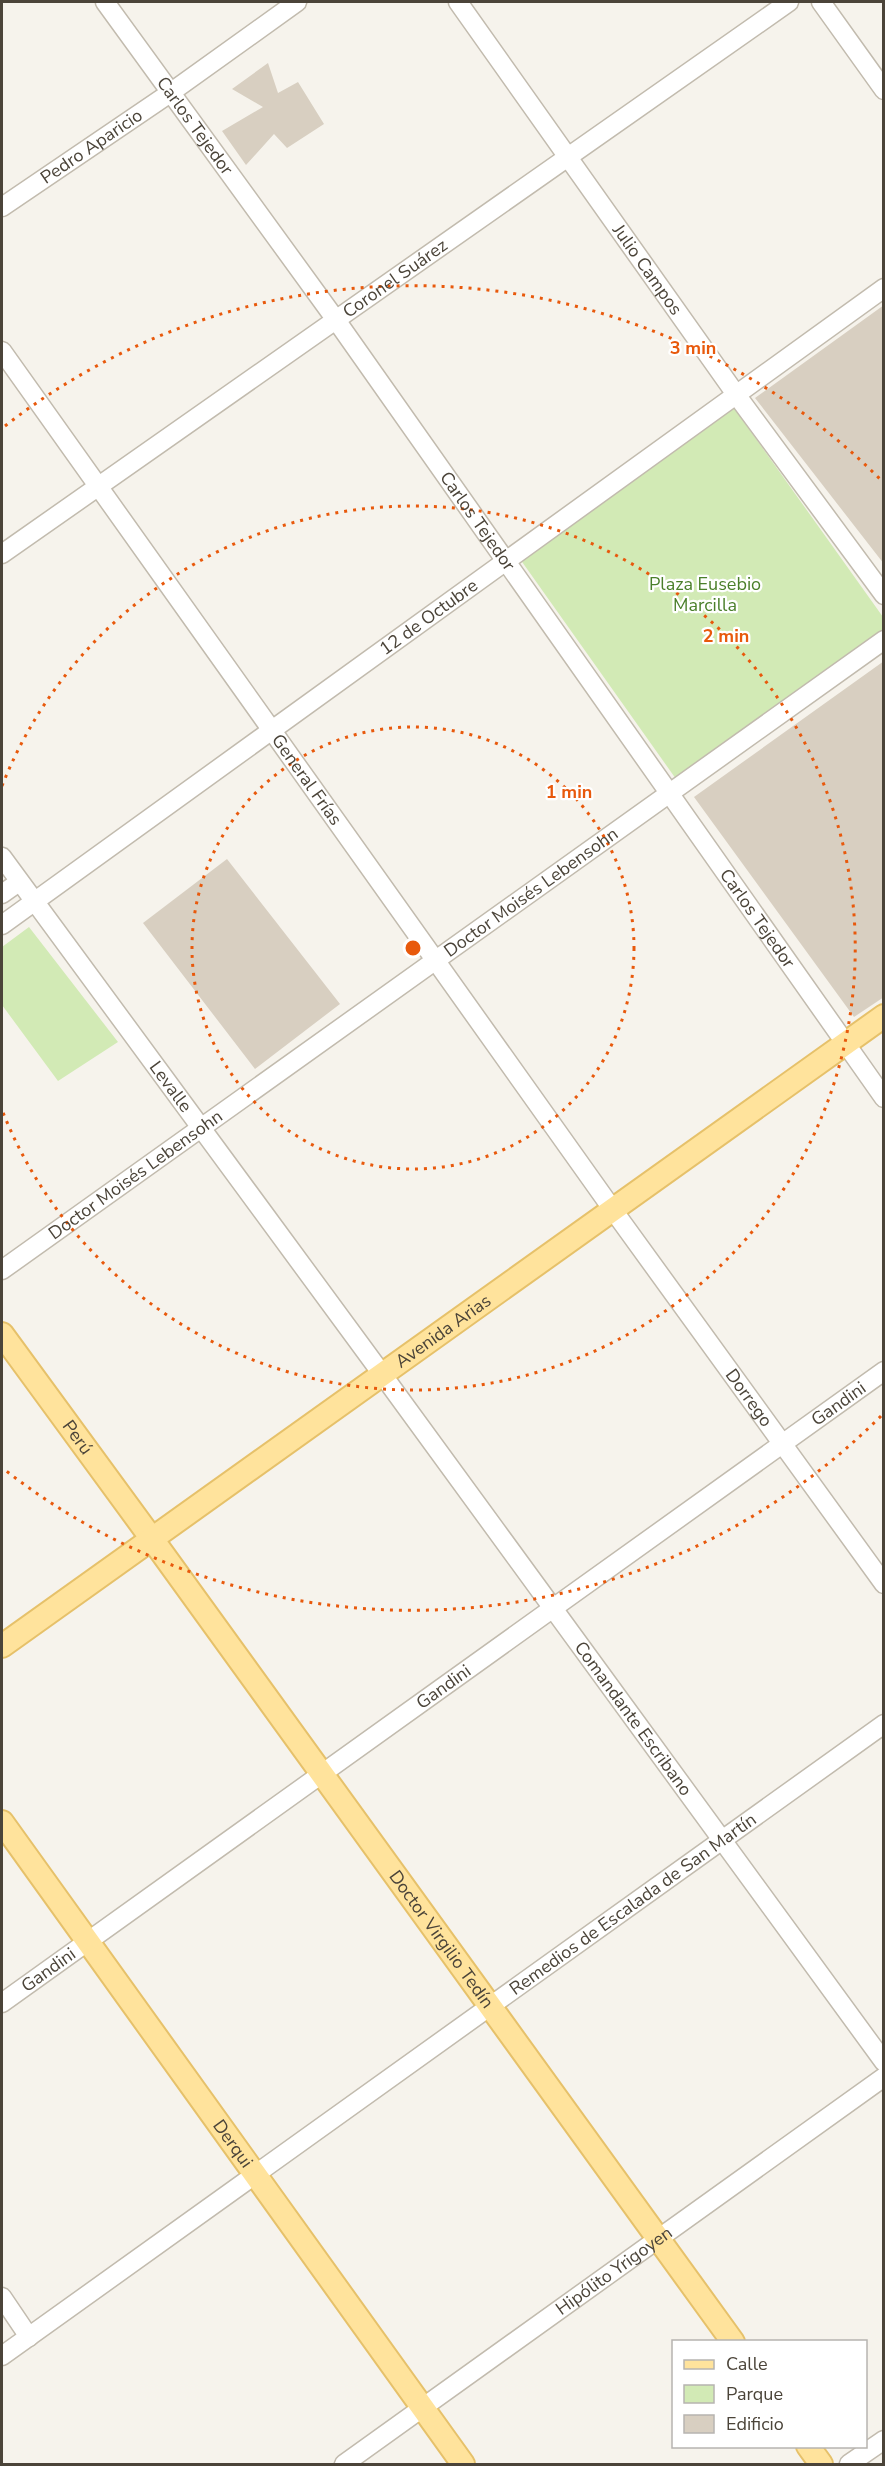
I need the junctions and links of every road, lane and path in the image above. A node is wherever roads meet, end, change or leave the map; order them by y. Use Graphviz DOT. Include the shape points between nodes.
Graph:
graph roads {
  1 [pos="105,2"];
  2 [pos="297,2"];
  3 [pos="458,2"];
  4 [pos="789,2"];
  5 [pos="821,2"];
  6 [pos="884,90"];
  7 [pos="170,93"];
  8 [pos="568,157"];
  9 [pos="2,207"];
  10 [pos="884,288"];
  11 [pos="336,320"];
  12 [pos="2,351"];
  13 [pos="735,393"];
  14 [pos="98,487"];
  15 [pos="2,554"];
  16 [pos="504,560"];
  17 [pos="884,595"];
  18 [pos="884,640"];
  19 [pos="270,730"];
  20 [pos="668,793"];
  21 [pos="2,857"];
  22 [pos="19,882"];
  23 [pos="2,894"];
  24 [pos="34,902"];
  25 [pos="2,925"];
  26 [pos="434,960"];
  27 [pos="884,1016"];
  28 [pos="844,1043"];
  29 [pos="884,1098"];
  30 [pos="200,1127"];
  31 [pos="613,1210"];
  32 [pos="2,1270"];
  33 [pos="2,1334"];
  34 [pos="884,1371"];
  35 [pos="382,1374"];
  36 [pos="782,1444"];
  37 [pos="152,1539"];
  38 [pos="884,1584"];
  39 [pos="552,1608"];
  40 [pos="2,1646"];
  41 [pos="884,1724"];
  42 [pos="322,1773"];
  43 [pos="2,1822"];
  44 [pos="722,1840"];
  45 [pos="87,1941"];
  46 [pos="2,2003"];
  47 [pos="490,2006"];
  48 [pos="884,2062"];
  49 [pos="884,2077"];
  50 [pos="255,2175"];
  51 [pos="658,2239"];
  52 [pos="2,2297"];
  53 [pos="29,2337"];
  54 [pos="732,2340"];
  55 [pos="2,2356"];
  56 [pos="423,2408"];
  57 [pos="884,2440"];
  58 [pos="809,2448"];
  59 [pos="344,2464"];
  60 [pos="463,2464"];
  61 [pos="821,2464"];
  62 [pos="849,2464"];
  1 -- 7 [label="street, Carlos Tejedor"];
  2 -- 7 [label="street, Pedro Aparicio"];
  3 -- 8 [label="street, Julio Campos"];
  4 -- 8 [label="street, Coronel Suárez"];
  5 -- 6 [label="street"];
  7 -- 9 [label="street, Pedro Aparicio"];
  7 -- 11 [label="street, Carlos Tejedor"];
  8 -- 11 [label="street, Coronel Suárez"];
  8 -- 13 [label="street, Julio Campos"];
  10 -- 13 [label="street, 12 de Octubre"];
  11 -- 14 [label="street, Coronel Suárez"];
  11 -- 16 [label="street, Carlos Tejedor"];
  12 -- 14 [label="street, General Frías"];
  13 -- 16 [label="street, 12 de Octubre"];
  13 -- 17 [label="street, Julio Campos"];
  14 -- 15 [label="street, Coronel Suárez"];
  14 -- 19 [label="street, General Frías"];
  16 -- 19 [label="street, 12 de Octubre"];
  16 -- 20 [label="street, Carlos Tejedor"];
  18 -- 20 [label="street, Doctor Moisés Lebensohn"];
  19 -- 24 [label="street, 12 de Octubre"];
  19 -- 26 [label="street, General Frías"];
  20 -- 26 [label="street, Doctor Moisés Lebensohn"];
  20 -- 28 [label="street, Carlos Tejedor"];
  21 -- 22 [label="street, Levalle"];
  22 -- 23 [label="street"];
  22 -- 24 [label="street, Levalle"];
  24 -- 25 [label="street, 12 de Octubre"];
  24 -- 30 [label="street, Levalle"];
  26 -- 30 [label="street, Doctor Moisés Lebensohn"];
  26 -- 31 [label="street, General Frías"];
  27 -- 28 [label="main road, Avenida Arias"];
  28 -- 29 [label="street, Carlos Tejedor"];
  28 -- 31 [label="main road, Avenida Arias"];
  30 -- 32 [label="street, Doctor Moisés Lebensohn"];
  30 -- 35 [label="street, Levalle"];
  31 -- 35 [label="main road, Avenida Arias"];
  31 -- 36 [label="street, Dorrego"];
  33 -- 37 [label="main road, Perú"];
  34 -- 36 [label="street, Gandini"];
  35 -- 37 [label="main road, Avenida Arias"];
  35 -- 39 [label="street, Comandante Escribano"];
  36 -- 38 [label="street, Dorrego"];
  36 -- 39 [label="street, Gandini"];
  37 -- 40 [label="main road, Avenida Arias"];
  37 -- 42 [label="main road, Doctor Virgilio Tedín"];
  39 -- 42 [label="street, Gandini"];
  39 -- 44 [label="street, Comandante Escribano"];
  41 -- 44 [label="street, Remedios de Escalada de San Martín"];
  42 -- 45 [label="street, Gandini"];
  42 -- 47 [label="main road, Doctor Virgilio Tedín"];
  43 -- 45 [label="main road, Derqui"];
  44 -- 47 [label="street, Remedios de Escalada de San Martín"];
  44 -- 48 [label="street, Comandante Escribano"];
  45 -- 46 [label="street, Gandini"];
  45 -- 50 [label="main road, Derqui"];
  47 -- 50 [label="street, Remedios de Escalada de San Martín"];
  47 -- 51 [label="main road, Doctor Virgilio Tedín"];
  49 -- 51 [label="street, Hipólito Yrigoyen"];
  50 -- 53 [label="street, Remedios de Escalada de San Martín"];
  50 -- 56 [label="main road, Derqui"];
  51 -- 54 [label="main road, Doctor Virgilio Tedín"];
  51 -- 56 [label="street, Hipólito Yrigoyen"];
  52 -- 53 [label="street"];
  53 -- 55 [label="street, Remedios de Escalada de San Martín"];
  56 -- 59 [label="street, Hipólito Yrigoyen"];
  56 -- 60 [label="main road, Derqui"];
  57 -- 62 [label="street"];
  58 -- 61 [label="main road"];
}
